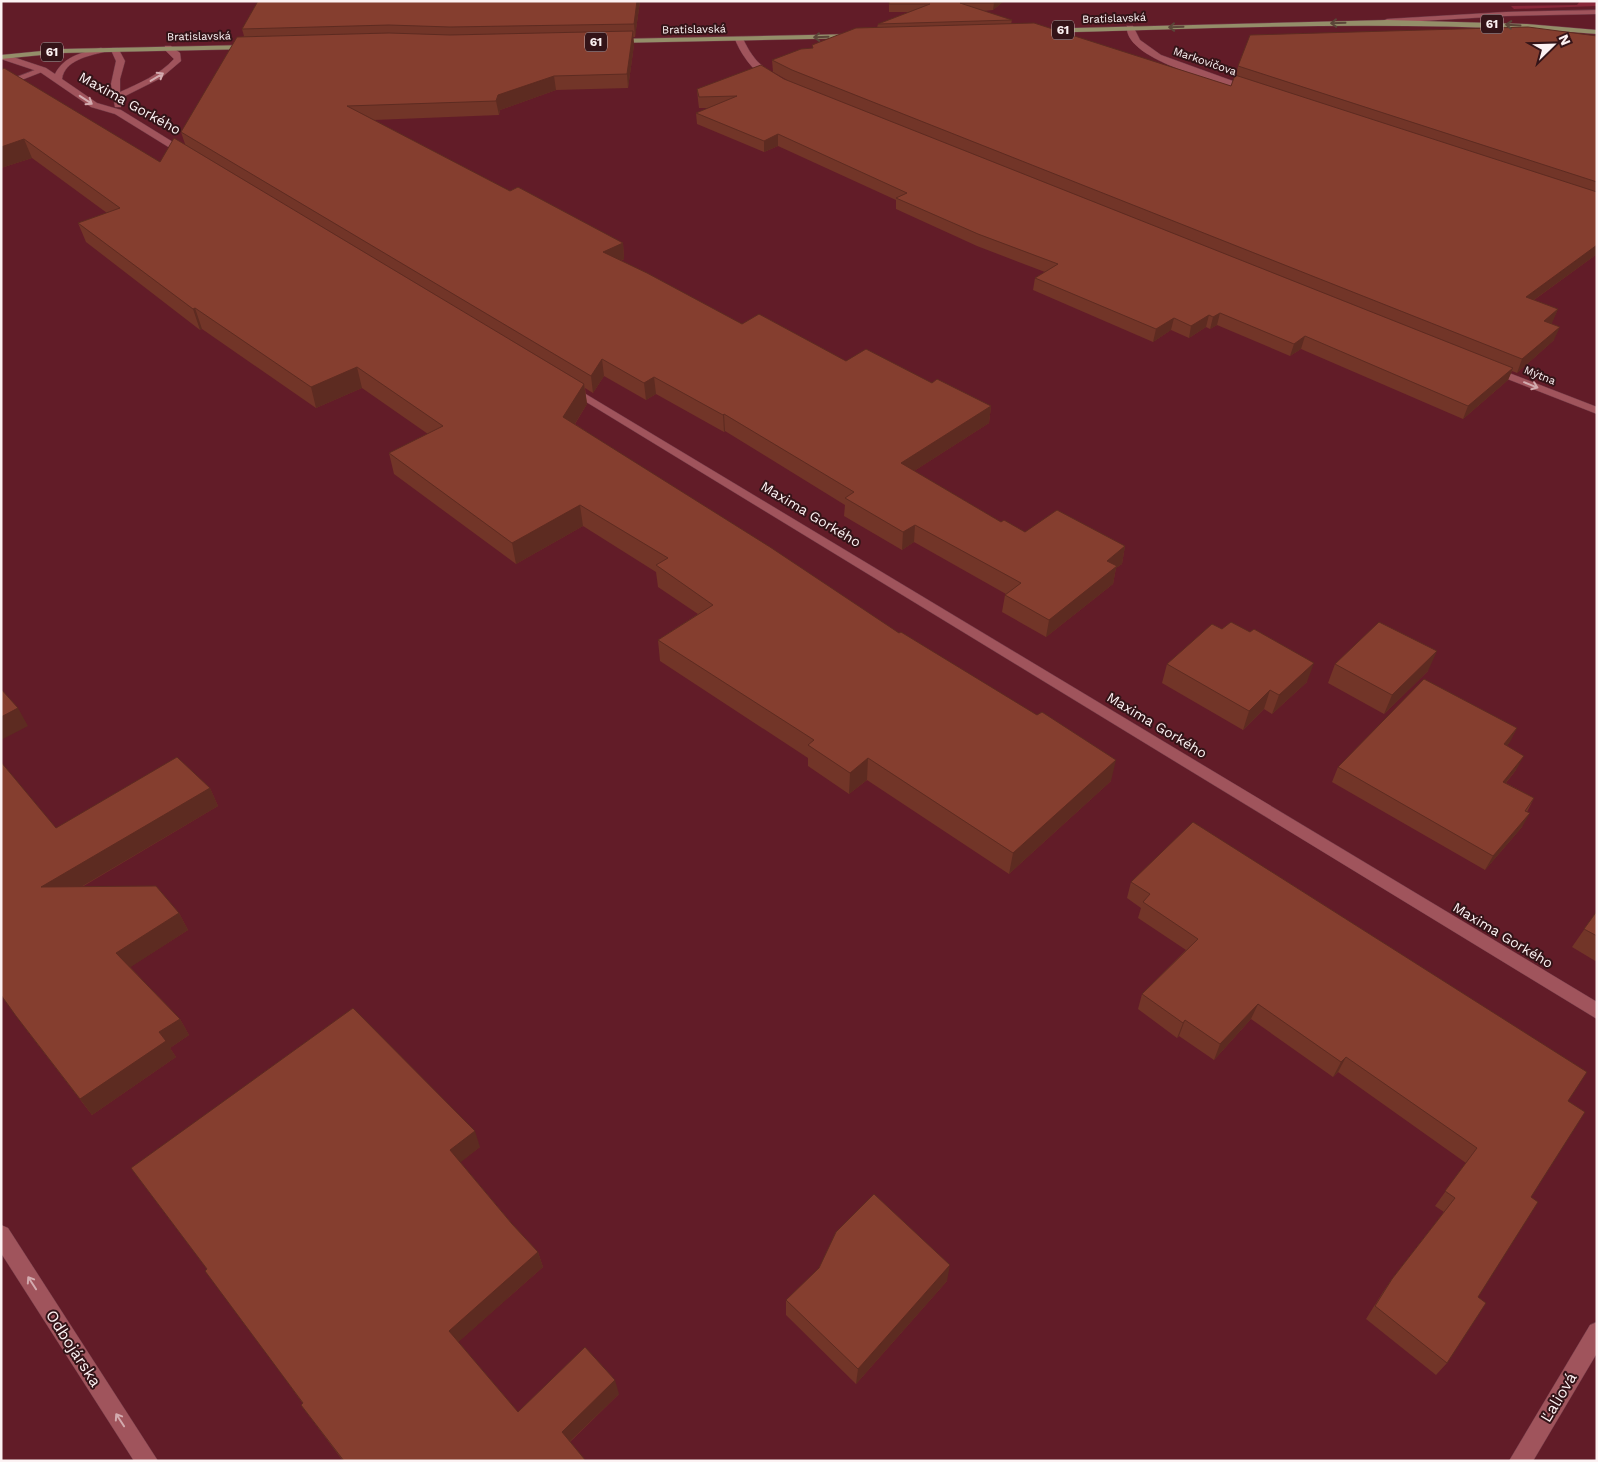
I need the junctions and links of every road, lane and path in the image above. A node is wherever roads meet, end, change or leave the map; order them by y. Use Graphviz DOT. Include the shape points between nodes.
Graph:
graph roads {
  1 [pos="1597,12"];
  2 [pos="1387,21"];
  3 [pos="1130,28"];
  4 [pos="1028,31"];
  5 [pos="1597,32"];
  6 [pos="859,36"];
  7 [pos="739,39"];
  8 [pos="610,42"];
  9 [pos="262,46"];
  10 [pos="168,48"];
  11 [pos="101,50"];
  12 [pos="115,50"];
  13 [pos="3,57"];
  14 [pos="43,70"];
  15 [pos="58,81"];
  16 [pos="780,81"];
  17 [pos="1,86"];
  18 [pos="1259,91"];
  19 [pos="118,96"];
  20 [pos="118,112"];
  21 [pos="201,163"];
  22 [pos="1477,363"];
  23 [pos="558,380"];
  24 [pos="1597,411"];
  25 [pos="1597,1011"];
  26 [pos="1,1235"];
  27 [pos="1597,1332"];
  28 [pos="147,1461"];
  29 [pos="1520,1461"];
  1 -- 2 [label="street, Bratislavská"];
  2 -- 3 [label="main road, Bratislavská / 61, one-way"];
  5 -- 2 [label="main road, Bratislavská / 61, one-way" via="1506,24"];
  3 -- 4 [label="main road, Bratislavská / 61"];
  3 -- 18 [label="street, Markovičova" via="1137,42 1152,54"];
  6 -- 7 [label="main road, Bratislavská / 61, one-way"];
  7 -- 8 [label="main road, Bratislavská / 61"];
  7 -- 16 [label="street" via="743,52 755,66"];
  9 -- 10 [label="main road, Bratislavská / 61"];
  10 -- 12 [label="main road, Bratislavská / 61"];
  19 -- 10 [label="street, one-way" via="170,69 178,59"];
  11 -- 12 [label="main road, Bratislavská / 61"];
  11 -- 13 [label="main road, Bratislavská / 61" via="62,50"];
  11 -- 15 [label="street" via="64,65"];
  12 -- 19 [label="street" via="122,65 115,84"];
  13 -- 14 [label="street, Maxima Gorkého"];
  14 -- 15 [label="street, Maxima Gorkého"];
  14 -- 17 [label="street"];
  15 -- 20 [label="street, Maxima Gorkého, one-way" via="94,105"];
  19 -- 20 [label="street"];
  20 -- 21 [label="street, Maxima Gorkého"];
  22 -- 24 [label="street, Mýtna, one-way"];
  23 -- 25 [label="street, Maxima Gorkého"];
  28 -- 26 [label="street, Odbojárska, one-way"];
  27 -- 29 [label="street, Ľaliová"];
}
